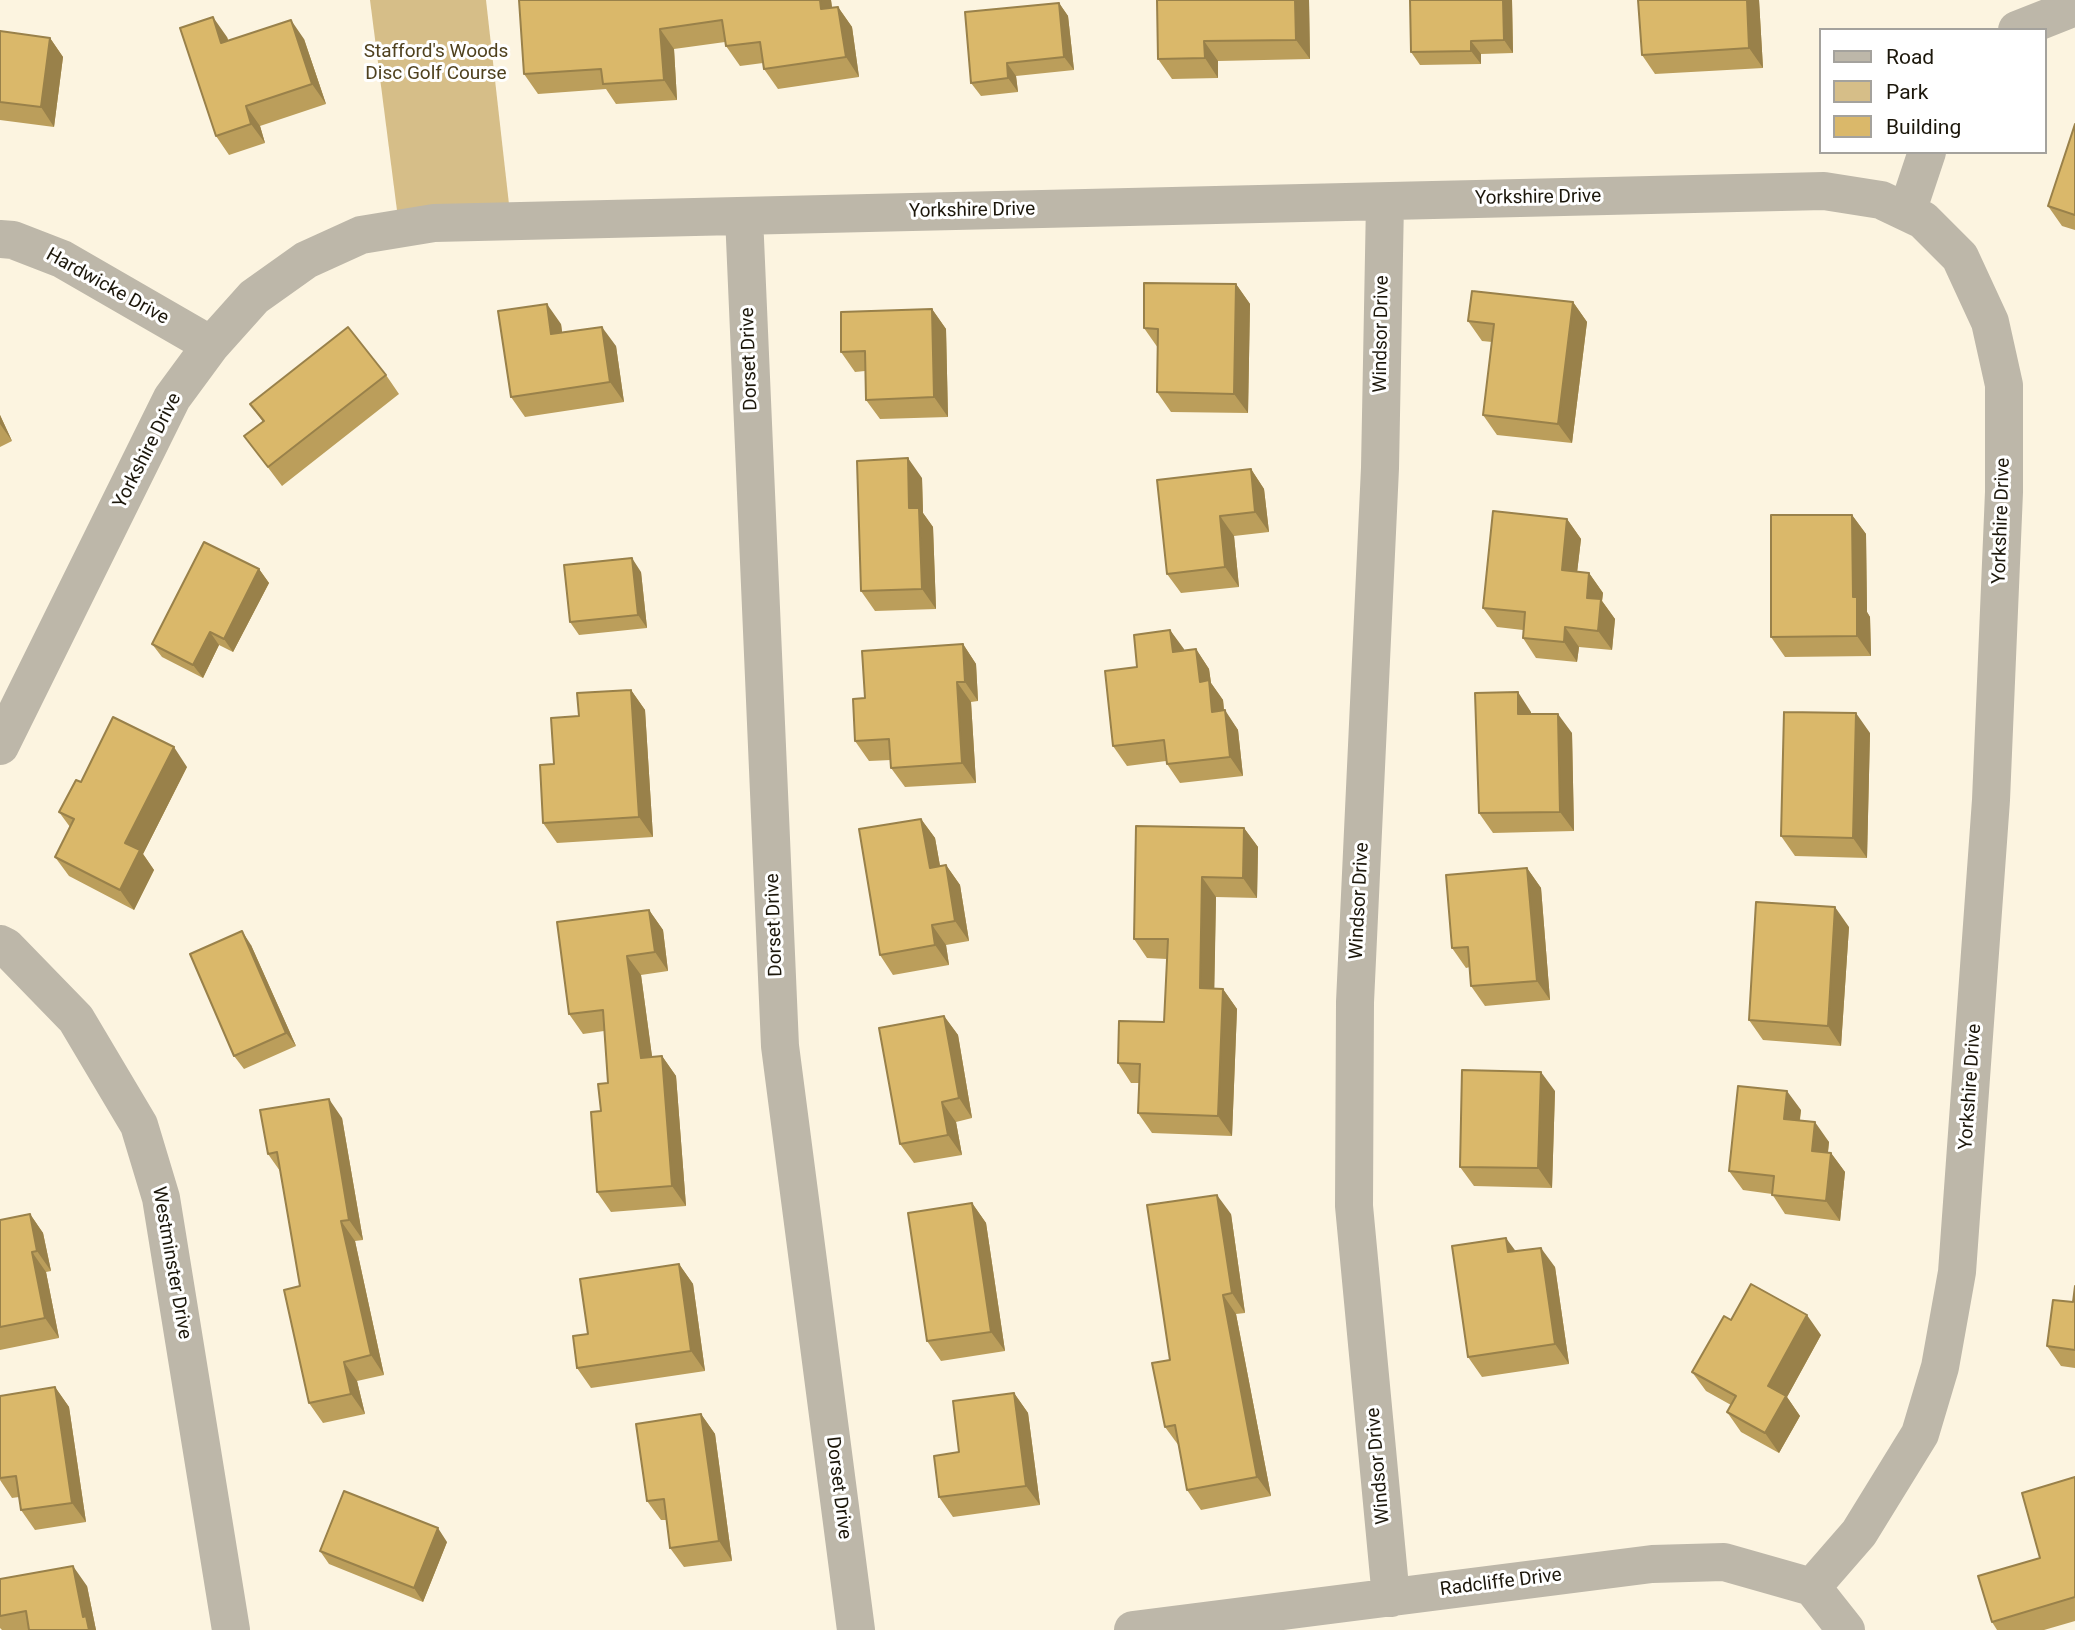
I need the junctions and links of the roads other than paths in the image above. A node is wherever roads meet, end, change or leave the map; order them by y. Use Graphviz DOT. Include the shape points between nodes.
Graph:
graph roads {
  1 [pos="2075,7"];
  2 [pos="2022,28"];
  3 [pos="1926,154"];
  4 [pos="1385,202"];
  5 [pos="1907,212"];
  6 [pos="744,216"];
  7 [pos="0,239"];
  8 [pos="211,345"];
  9 [pos="0,746"];
  10 [pos="0,944"];
  11 [pos="1812,1587"];
  12 [pos="1391,1598"];
  13 [pos="231,1630"];
  14 [pos="856,1630"];
  15 [pos="1133,1630"];
  16 [pos="1846,1630"];
  1 -- 2 [label="street"];
  3 -- 5 [label="street"];
  4 -- 5 [label="street, Yorkshire Drive" via="1824,191 1881,200"];
  4 -- 6 [label="street, Yorkshire Drive"];
  4 -- 12 [label="street, Windsor Drive" via="1380,468 1355,1002 1354,1206"];
  5 -- 11 [label="street, Yorkshire Drive" via="1923,220 1960,257 1990,322 2004,385 1991,800 1957,1272 1940,1367 1920,1434 1859,1533"];
  6 -- 8 [label="street, Yorkshire Drive" via="434,223 361,235 306,260 254,297"];
  6 -- 14 [label="street, Dorset Drive" via="780,1046"];
  7 -- 8 [label="street, Hardwicke Drive" via="62,259"];
  8 -- 9 [label="street, Yorkshire Drive" via="172,398"];
  10 -- 13 [label="street, Westminster Drive" via="76,1019 139,1125 162,1198"];
  11 -- 12 [label="street, Radcliffe Drive" via="1724,1562 1652,1564"];
  11 -- 16 [label="street"];
  12 -- 15 [label="street, Radcliffe Drive"];
}
